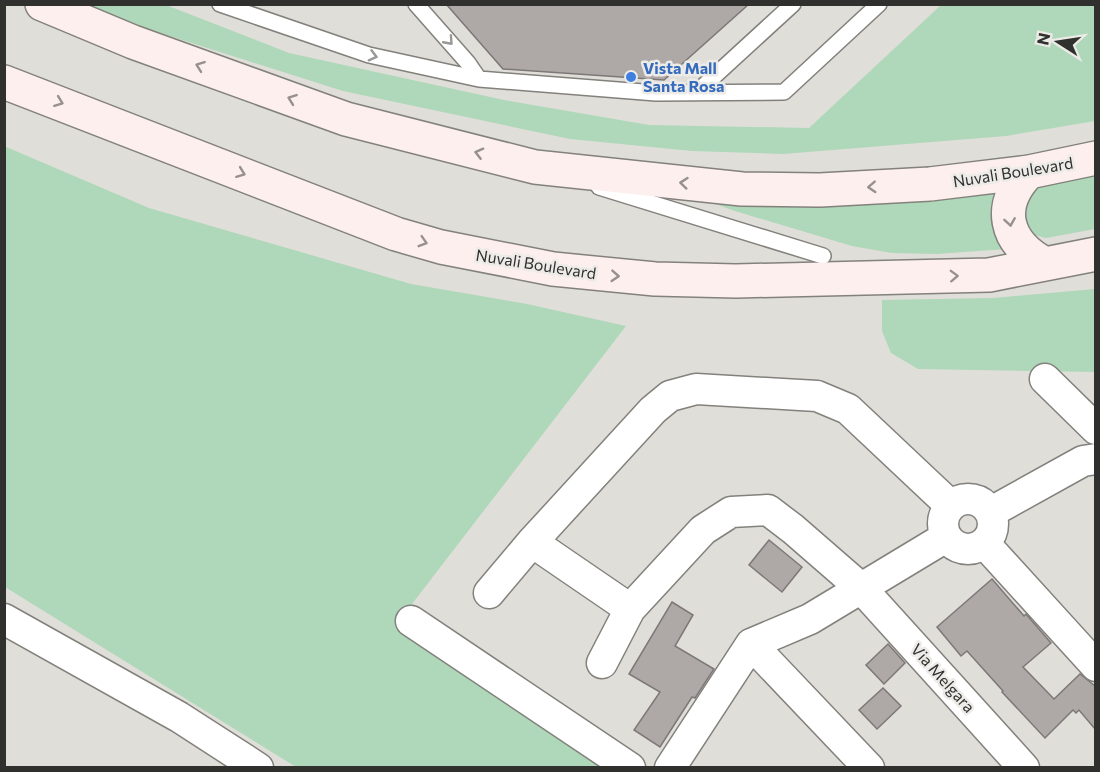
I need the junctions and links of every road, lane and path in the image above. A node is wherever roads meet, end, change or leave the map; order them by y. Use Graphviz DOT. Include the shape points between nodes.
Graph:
graph roads {
  1 [pos="42,4"];
  2 [pos="220,4"];
  3 [pos="416,4"];
  4 [pos="794,4"];
  5 [pos="879,4"];
  6 [pos="479,79"];
  7 [pos="4,82"];
  8 [pos="697,92"];
  9 [pos="1095,158"];
  10 [pos="536,167"];
  11 [pos="1029,172"];
  12 [pos="1095,254"];
  13 [pos="823,256"];
  14 [pos="1045,264"];
  15 [pos="1046,379"];
  16 [pos="1095,429"];
  17 [pos="1095,459"];
  18 [pos="951,506"];
  19 [pos="991,512"];
  20 [pos="946,537"];
  21 [pos="532,542"];
  22 [pos="985,544"];
  23 [pos="862,589"];
  24 [pos="489,593"];
  25 [pos="630,609"];
  26 [pos="4,619"];
  27 [pos="411,621"];
  28 [pos="751,645"];
  29 [pos="602,663"];
  30 [pos="1095,666"];
  31 [pos="258,768"];
  32 [pos="630,768"];
  33 [pos="670,768"];
  34 [pos="869,768"];
  35 [pos="1024,768"];
  10 -- 1 [label="main road, Nuvali Boulevard, one-way" via="346,119 133,42"];
  2 -- 6 [label="lane, one-way" via="369,55"];
  3 -- 6 [label="lane, one-way"];
  4 -- 8 [label="lane"];
  5 -- 8 [label="lane" via="784,92"];
  6 -- 8 [label="lane" via="656,93"];
  7 -- 14 [label="main road, Nuvali Boulevard, one-way" via="396,234 553,269 655,279 736,281 989,274"];
  9 -- 11 [label="main road, Nuvali Boulevard"];
  11 -- 10 [label="main road, Nuvali Boulevard, one-way" via="930,184 820,190 742,189"];
  10 -- 13 [label="lane, Nuvali Boulevard"];
  11 -- 14 [label="main road, one-way" via="1015,189 1009,212 1012,234 1025,252"];
  12 -- 14 [label="main road, Nuvali Boulevard"];
  15 -- 16 [label="street"];
  17 -- 19 [label="street" via="1083,461"];
  18 -- 19 [label="street" via="968,499 985,505"];
  18 -- 20 [label="street" via="944,521"];
  18 -- 21 [label="street" via="848,409 817,396 696,389 670,396 653,410"];
  19 -- 22 [label="street" via="992,535"];
  20 -- 22 [label="street" via="964,550"];
  20 -- 23 [label="street"];
  21 -- 24 [label="street"];
  21 -- 25 [label="street"];
  22 -- 30 [label="street"];
  23 -- 25 [label="street, Via Melgara" via="768,510 731,512 703,530"];
  23 -- 28 [label="street" via="810,619"];
  23 -- 35 [label="street, Via Melgara"];
  25 -- 29 [label="street, Via Melgara"];
  26 -- 31 [label="street" via="179,717"];
  27 -- 32 [label="street"];
  28 -- 33 [label="street"];
  28 -- 34 [label="street"];
}
